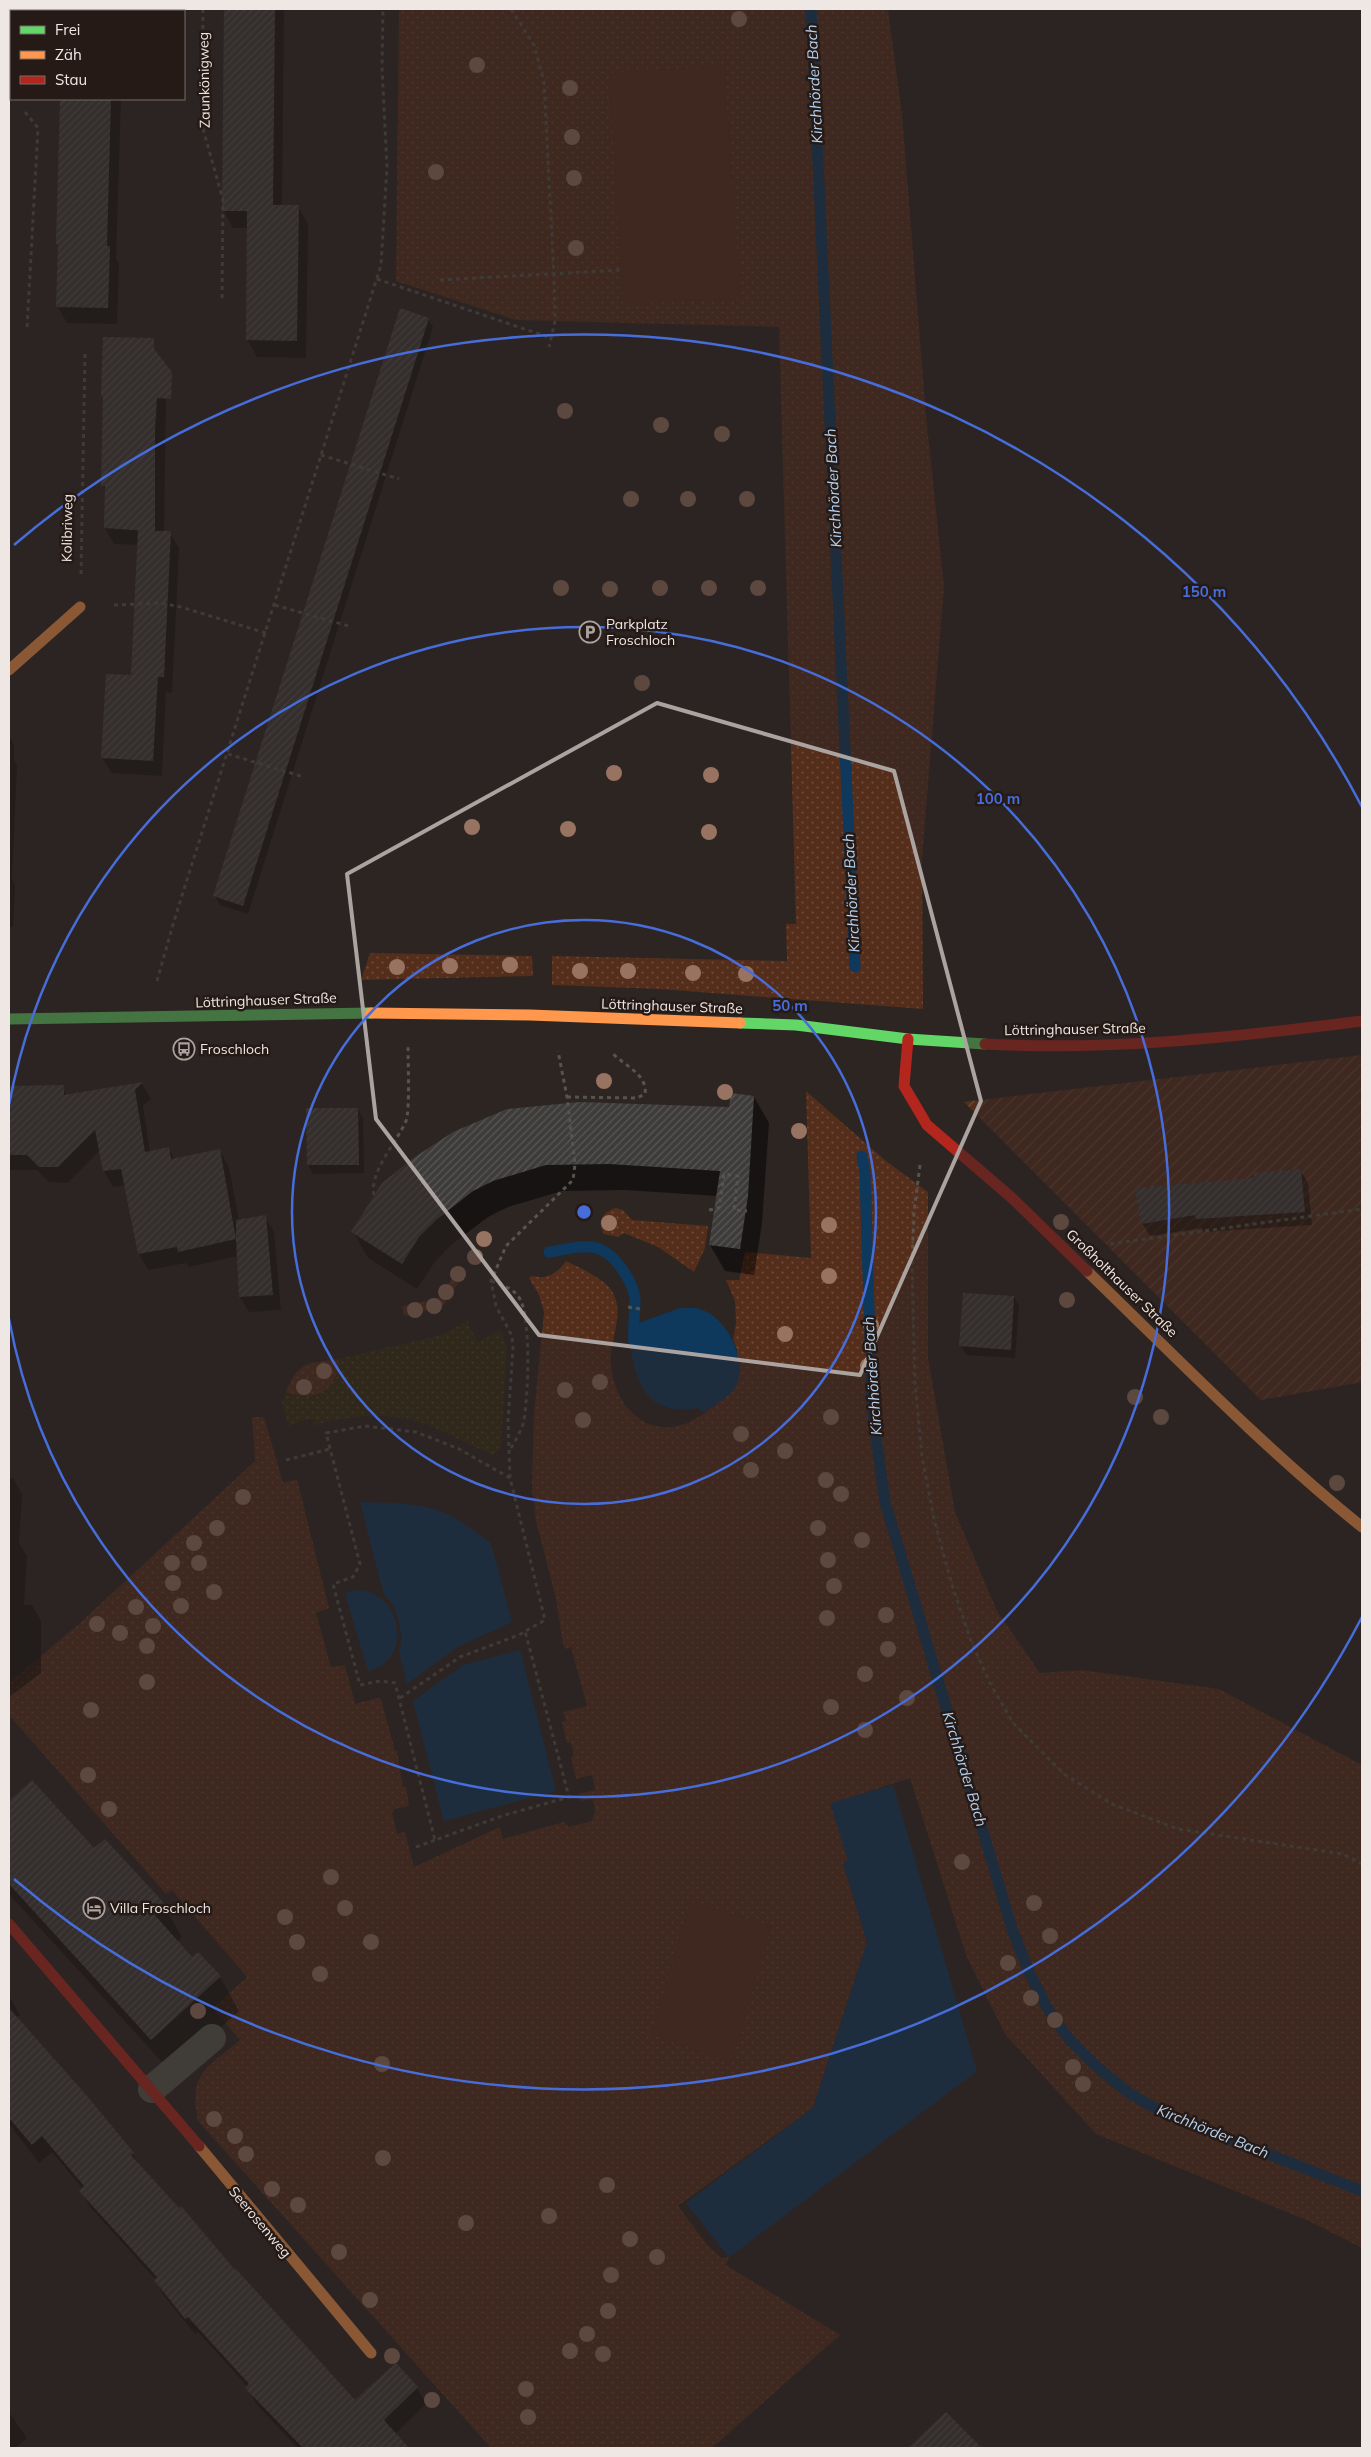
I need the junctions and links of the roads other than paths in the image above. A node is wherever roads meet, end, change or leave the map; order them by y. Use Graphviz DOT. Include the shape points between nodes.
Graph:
graph roads {
  1 [pos="80,607"];
  2 [pos="9,670"];
  3 [pos="9,1019"];
  4 [pos="1362,1021"];
  5 [pos="908,1039"];
  6 [pos="1362,1527"];
  7 [pos="9,1924"];
  8 [pos="212,2038"];
  9 [pos="152,2089"];
  10 [pos="370,2353"];
  1 -- 2 [label="street"];
  3 -- 5 [label="street, Löttringhauser Straße" via="341,1013 550,1016 796,1025"];
  4 -- 5 [label="street, Löttringhauser Straße" via="1234,1037 1119,1044 1025,1046"];
  5 -- 6 [label="street, Großholthauser Straße" via="904,1086 927,1125 1012,1198 1237,1414"];
  7 -- 9 [label="street, Seerosenweg"];
  8 -- 9 [label="street"];
  9 -- 10 [label="street, Seerosenweg"];
}
